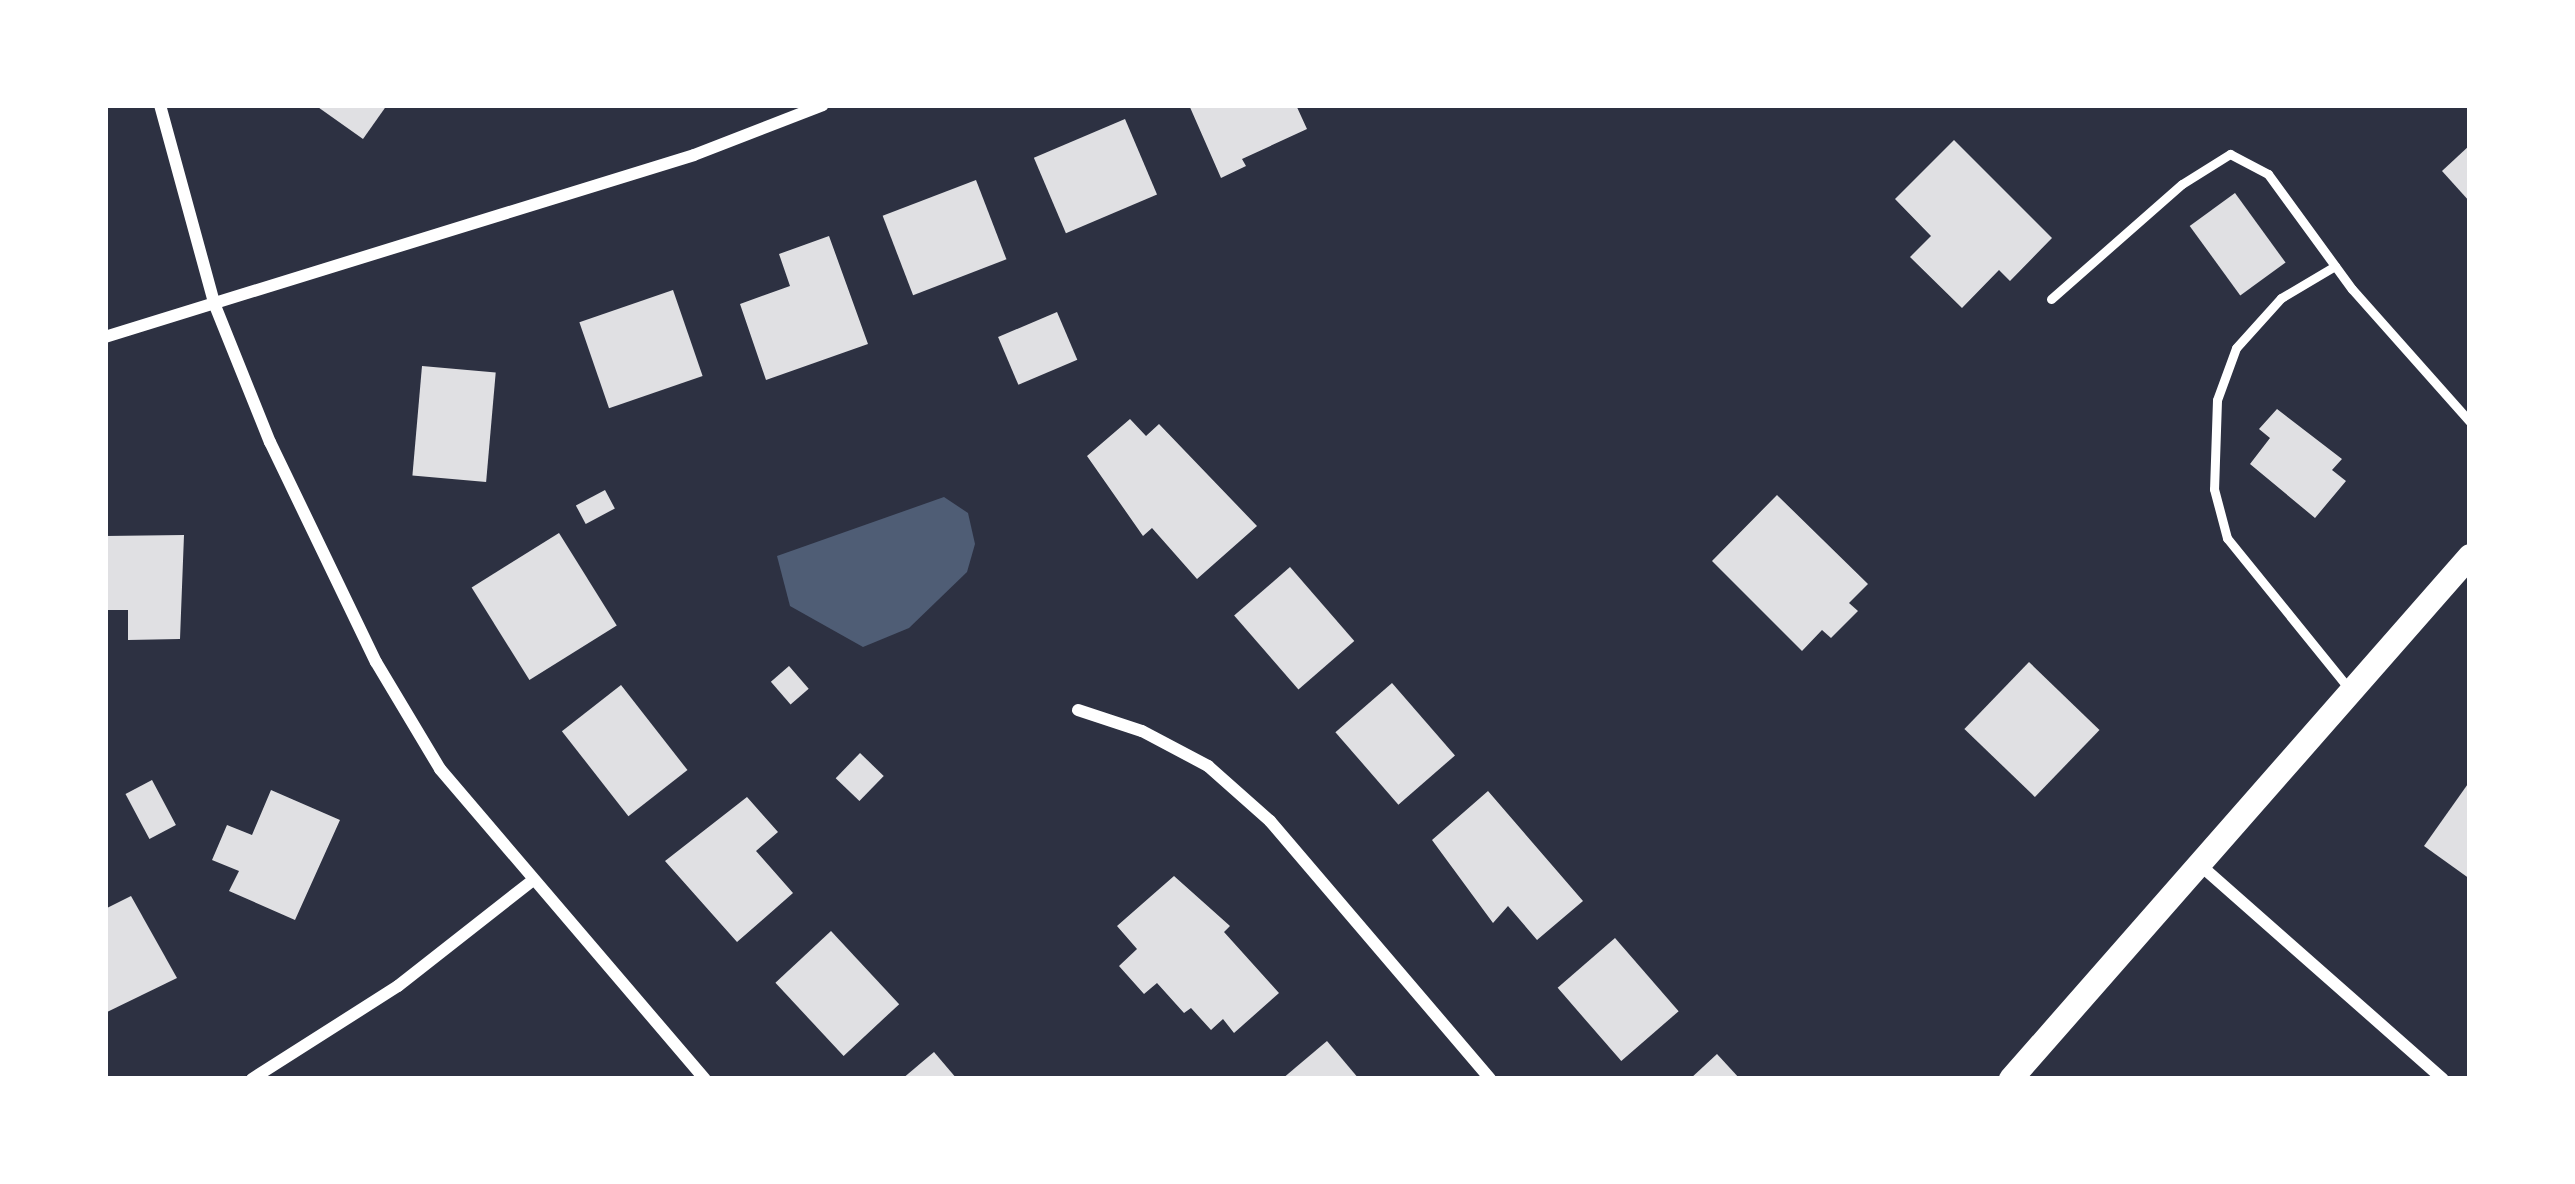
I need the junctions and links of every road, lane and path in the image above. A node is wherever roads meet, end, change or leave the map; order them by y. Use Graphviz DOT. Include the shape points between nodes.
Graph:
graph roads {
  1 [pos="160,105"];
  2 [pos="823,105"];
  3 [pos="2335,266"];
  4 [pos="2051,299"];
  5 [pos="214,303"];
  6 [pos="105,337"];
  7 [pos="2470,422"];
  8 [pos="2470,556"];
  9 [pos="2351,691"];
  10 [pos="1078,710"];
  11 [pos="2199,864"];
  12 [pos="533,880"];
  13 [pos="251,1079"];
  14 [pos="705,1079"];
  15 [pos="1490,1079"];
  16 [pos="2011,1079"];
  17 [pos="2443,1079"];
  1 -- 5 [label="street"];
  2 -- 5 [label="street" via="694,155"];
  3 -- 4 [label="lane" via="2268,174 2230,154 2182,184"];
  3 -- 7 [label="lane"];
  3 -- 9 [label="lane" via="2281,298 2236,348 2217,400 2214,489 2227,538"];
  5 -- 6 [label="street"];
  5 -- 12 [label="street" via="270,442 376,662 440,769"];
  8 -- 9 [label="main road"];
  9 -- 11 [label="main road"];
  10 -- 15 [label="street" via="1142,731 1208,766 1270,821"];
  11 -- 16 [label="main road"];
  11 -- 17 [label="street"];
  12 -- 13 [label="street" via="398,986"];
  12 -- 14 [label="street"];
}
